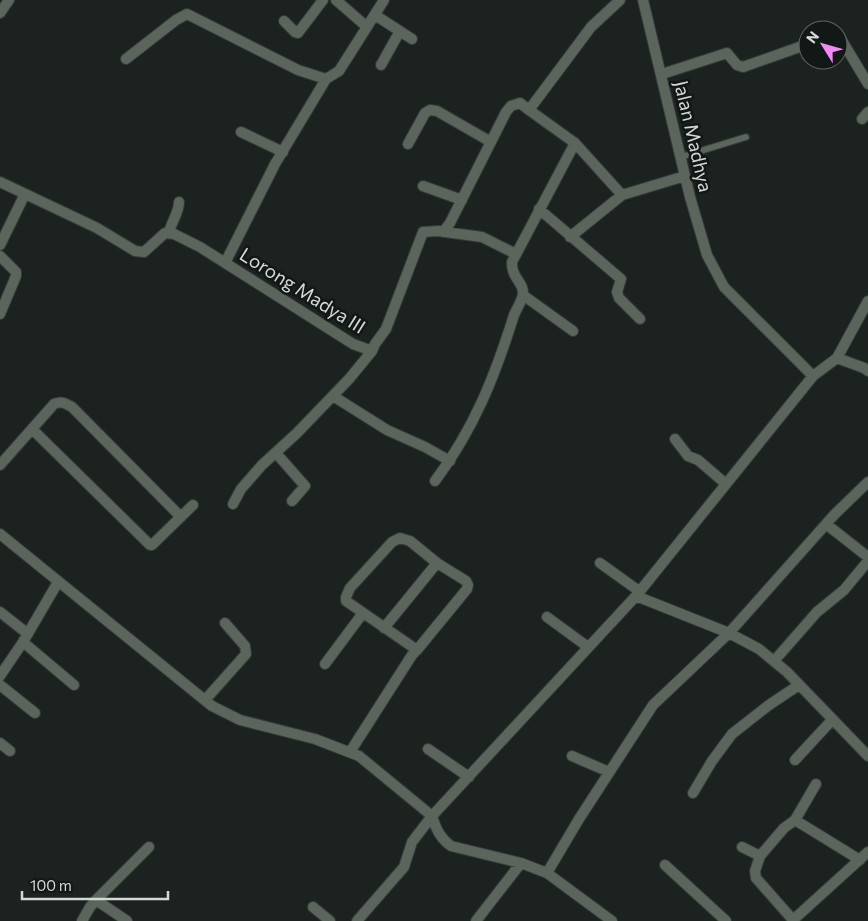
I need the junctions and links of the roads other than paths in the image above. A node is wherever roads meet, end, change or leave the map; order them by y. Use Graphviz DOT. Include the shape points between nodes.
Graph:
graph roads {
  1 [pos="9,0"];
  2 [pos="323,0"];
  3 [pos="336,0"];
  4 [pos="620,0"];
  5 [pos="643,0"];
  6 [pos="380,2"];
  7 [pos="0,12"];
  8 [pos="375,15"];
  9 [pos="284,20"];
  10 [pos="367,27"];
  11 [pos="400,31"];
  12 [pos="412,39"];
  13 [pos="798,48"];
  14 [pos="848,51"];
  15 [pos="126,59"];
  16 [pos="381,65"];
  17 [pos="662,74"];
  18 [pos="326,79"];
  19 [pos="868,84"];
  20 [pos="529,110"];
  21 [pos="241,132"];
  22 [pos="746,137"];
  23 [pos="491,142"];
  24 [pos="575,143"];
  25 [pos="408,144"];
  26 [pos="283,152"];
  27 [pos="681,157"];
  28 [pos="685,176"];
  29 [pos="0,182"];
  30 [pos="422,186"];
  31 [pos="25,194"];
  32 [pos="622,195"];
  33 [pos="462,200"];
  34 [pos="179,202"];
  35 [pos="539,209"];
  36 [pos="169,232"];
  37 [pos="442,232"];
  38 [pos="570,237"];
  39 [pos="0,245"];
  40 [pos="516,254"];
  41 [pos="0,256"];
  42 [pos="225,262"];
  43 [pos="523,295"];
  44 [pos="868,301"];
  45 [pos="0,314"];
  46 [pos="640,319"];
  47 [pos="573,331"];
  48 [pos="372,351"];
  49 [pos="837,358"];
  50 [pos="867,367"];
  51 [pos="813,376"];
  52 [pos="333,396"];
  53 [pos="32,429"];
  54 [pos="675,439"];
  55 [pos="276,452"];
  56 [pos="450,461"];
  57 [pos="0,465"];
  58 [pos="435,481"];
  59 [pos="868,482"];
  60 [pos="726,484"];
  61 [pos="292,501"];
  62 [pos="233,504"];
  63 [pos="193,505"];
  64 [pos="181,517"];
  65 [pos="826,524"];
  66 [pos="0,534"];
  67 [pos="868,557"];
  68 [pos="868,561"];
  69 [pos="437,563"];
  70 [pos="600,563"];
  71 [pos="58,582"];
  72 [pos="638,593"];
  73 [pos="0,612"];
  74 [pos="363,614"];
  75 [pos="547,617"];
  76 [pos="225,623"];
  77 [pos="384,628"];
  78 [pos="729,633"];
  79 [pos="25,638"];
  80 [pos="588,647"];
  81 [pos="417,650"];
  82 [pos="774,661"];
  83 [pos="325,664"];
  84 [pos="1,674"];
  85 [pos="0,685"];
  86 [pos="74,685"];
  87 [pos="799,685"];
  88 [pos="205,700"];
  89 [pos="35,713"];
  90 [pos="832,720"];
  91 [pos="0,743"];
  92 [pos="428,749"];
  93 [pos="10,751"];
  94 [pos="350,752"];
  95 [pos="572,756"];
  96 [pos="868,756"];
  97 [pos="795,760"];
  98 [pos="609,772"];
  99 [pos="469,777"];
  100 [pos="816,784"];
  101 [pos="693,793"];
  102 [pos="432,816"];
  103 [pos="795,820"];
  104 [pos="742,846"];
  105 [pos="149,847"];
  106 [pos="868,852"];
  107 [pos="760,856"];
  108 [pos="860,860"];
  109 [pos="521,863"];
  110 [pos="665,865"];
  111 [pos="547,873"];
  112 [pos="96,900"];
  113 [pos="313,907"];
  114 [pos="82,921"];
  115 [pos="127,921"];
  116 [pos="330,921"];
  117 [pos="357,921"];
  118 [pos="476,921"];
  119 [pos="612,921"];
  120 [pos="726,921"];
  121 [pos="793,921"];
  1 -- 7 [label="street"];
  2 -- 9 [label="street" via="298,33"];
  3 -- 10 [label="street"];
  4 -- 20 [label="street" via="591,28"];
  5 -- 17 [label="street, Jalan Madhya"];
  6 -- 8 [label="street"];
  8 -- 10 [label="street"];
  8 -- 11 [label="street"];
  10 -- 18 [label="street" via="339,71"];
  11 -- 12 [label="street"];
  11 -- 16 [label="street"];
  13 -- 17 [label="street" via="743,67 727,53"];
  14 -- 19 [label="street"];
  15 -- 18 [label="street" via="187,14 298,70"];
  17 -- 27 [label="street, Jalan Madhya"];
  18 -- 26 [label="street"];
  20 -- 23 [label="street" via="520,103 511,106"];
  20 -- 24 [label="street"];
  21 -- 26 [label="street"];
  22 -- 27 [label="lane"];
  23 -- 25 [label="street" via="430,110 425,113"];
  23 -- 33 [label="street"];
  24 -- 32 [label="street"];
  24 -- 35 [label="street"];
  26 -- 42 [label="street"];
  27 -- 28 [label="street, Jalan Madhya"];
  28 -- 32 [label="street"];
  28 -- 51 [label="street, Jalan Madhya" via="707,255 722,283"];
  29 -- 31 [label="street"];
  30 -- 33 [label="street"];
  31 -- 36 [label="street" via="97,228 135,251 144,252"];
  31 -- 39 [label="street"];
  32 -- 38 [label="street"];
  33 -- 37 [label="street"];
  34 -- 36 [label="street"];
  35 -- 38 [label="street"];
  35 -- 40 [label="street"];
  36 -- 42 [label="street, Lorong Madya III"];
  37 -- 40 [label="street" via="482,237"];
  37 -- 48 [label="street, Lorong Madya III" via="422,232 386,330"];
  38 -- 46 [label="street" via="621,279 617,292 619,298"];
  40 -- 43 [label="street" via="511,271 520,283"];
  41 -- 45 [label="street" via="16,272"];
  42 -- 48 [label="street, Lorong Madya III" via="354,344"];
  43 -- 47 [label="street"];
  43 -- 56 [label="street" via="485,396"];
  44 -- 49 [label="street"];
  48 -- 52 [label="street"];
  49 -- 50 [label="street"];
  49 -- 51 [label="street"];
  51 -- 60 [label="street"];
  52 -- 55 [label="street"];
  52 -- 56 [label="street" via="387,430"];
  53 -- 57 [label="street"];
  53 -- 64 [label="street" via="150,545"];
  53 -- 64 [label="street" via="54,404 65,402"];
  54 -- 60 [label="street" via="688,456 698,460"];
  55 -- 61 [label="street" via="305,486"];
  55 -- 62 [label="street" via="246,483"];
  56 -- 58 [label="street"];
  59 -- 65 [label="street"];
  60 -- 72 [label="street"];
  63 -- 64 [label="street"];
  65 -- 67 [label="street"];
  65 -- 78 [label="street"];
  66 -- 71 [label="street"];
  68 -- 82 [label="street"];
  69 -- 74 [label="street" via="410,542 400,538 392,542 350,588 346,597 348,603"];
  69 -- 77 [label="street"];
  69 -- 81 [label="street" via="468,585"];
  70 -- 72 [label="street"];
  71 -- 79 [label="street"];
  71 -- 88 [label="street"];
  72 -- 78 [label="street"];
  72 -- 80 [label="street"];
  73 -- 79 [label="street"];
  74 -- 77 [label="street"];
  74 -- 83 [label="street"];
  75 -- 80 [label="street"];
  76 -- 88 [label="street" via="245,646 246,654"];
  77 -- 81 [label="street"];
  78 -- 82 [label="street"];
  78 -- 98 [label="street" via="653,705"];
  79 -- 84 [label="street"];
  79 -- 86 [label="street"];
  80 -- 99 [label="street"];
  81 -- 94 [label="street"];
  82 -- 87 [label="street"];
  85 -- 89 [label="street"];
  87 -- 90 [label="street"];
  87 -- 101 [label="street" via="732,734"];
  88 -- 94 [label="street" via="240,720 315,739"];
  90 -- 96 [label="street"];
  90 -- 97 [label="street"];
  91 -- 93 [label="street"];
  92 -- 99 [label="street"];
  94 -- 102 [label="street"];
  95 -- 98 [label="street"];
  98 -- 111 [label="street"];
  99 -- 102 [label="street"];
  100 -- 103 [label="street"];
  102 -- 109 [label="street" via="436,830 451,846"];
  102 -- 117 [label="street" via="412,842 404,867"];
  103 -- 107 [label="street"];
  103 -- 108 [label="street"];
  104 -- 107 [label="street"];
  105 -- 112 [label="street"];
  106 -- 108 [label="street"];
  107 -- 121 [label="street" via="756,878"];
  108 -- 121 [label="street"];
  109 -- 111 [label="street"];
  109 -- 118 [label="street"];
  110 -- 120 [label="street"];
  111 -- 119 [label="street"];
  112 -- 114 [label="street"];
  112 -- 115 [label="street"];
  113 -- 116 [label="street"];
}
